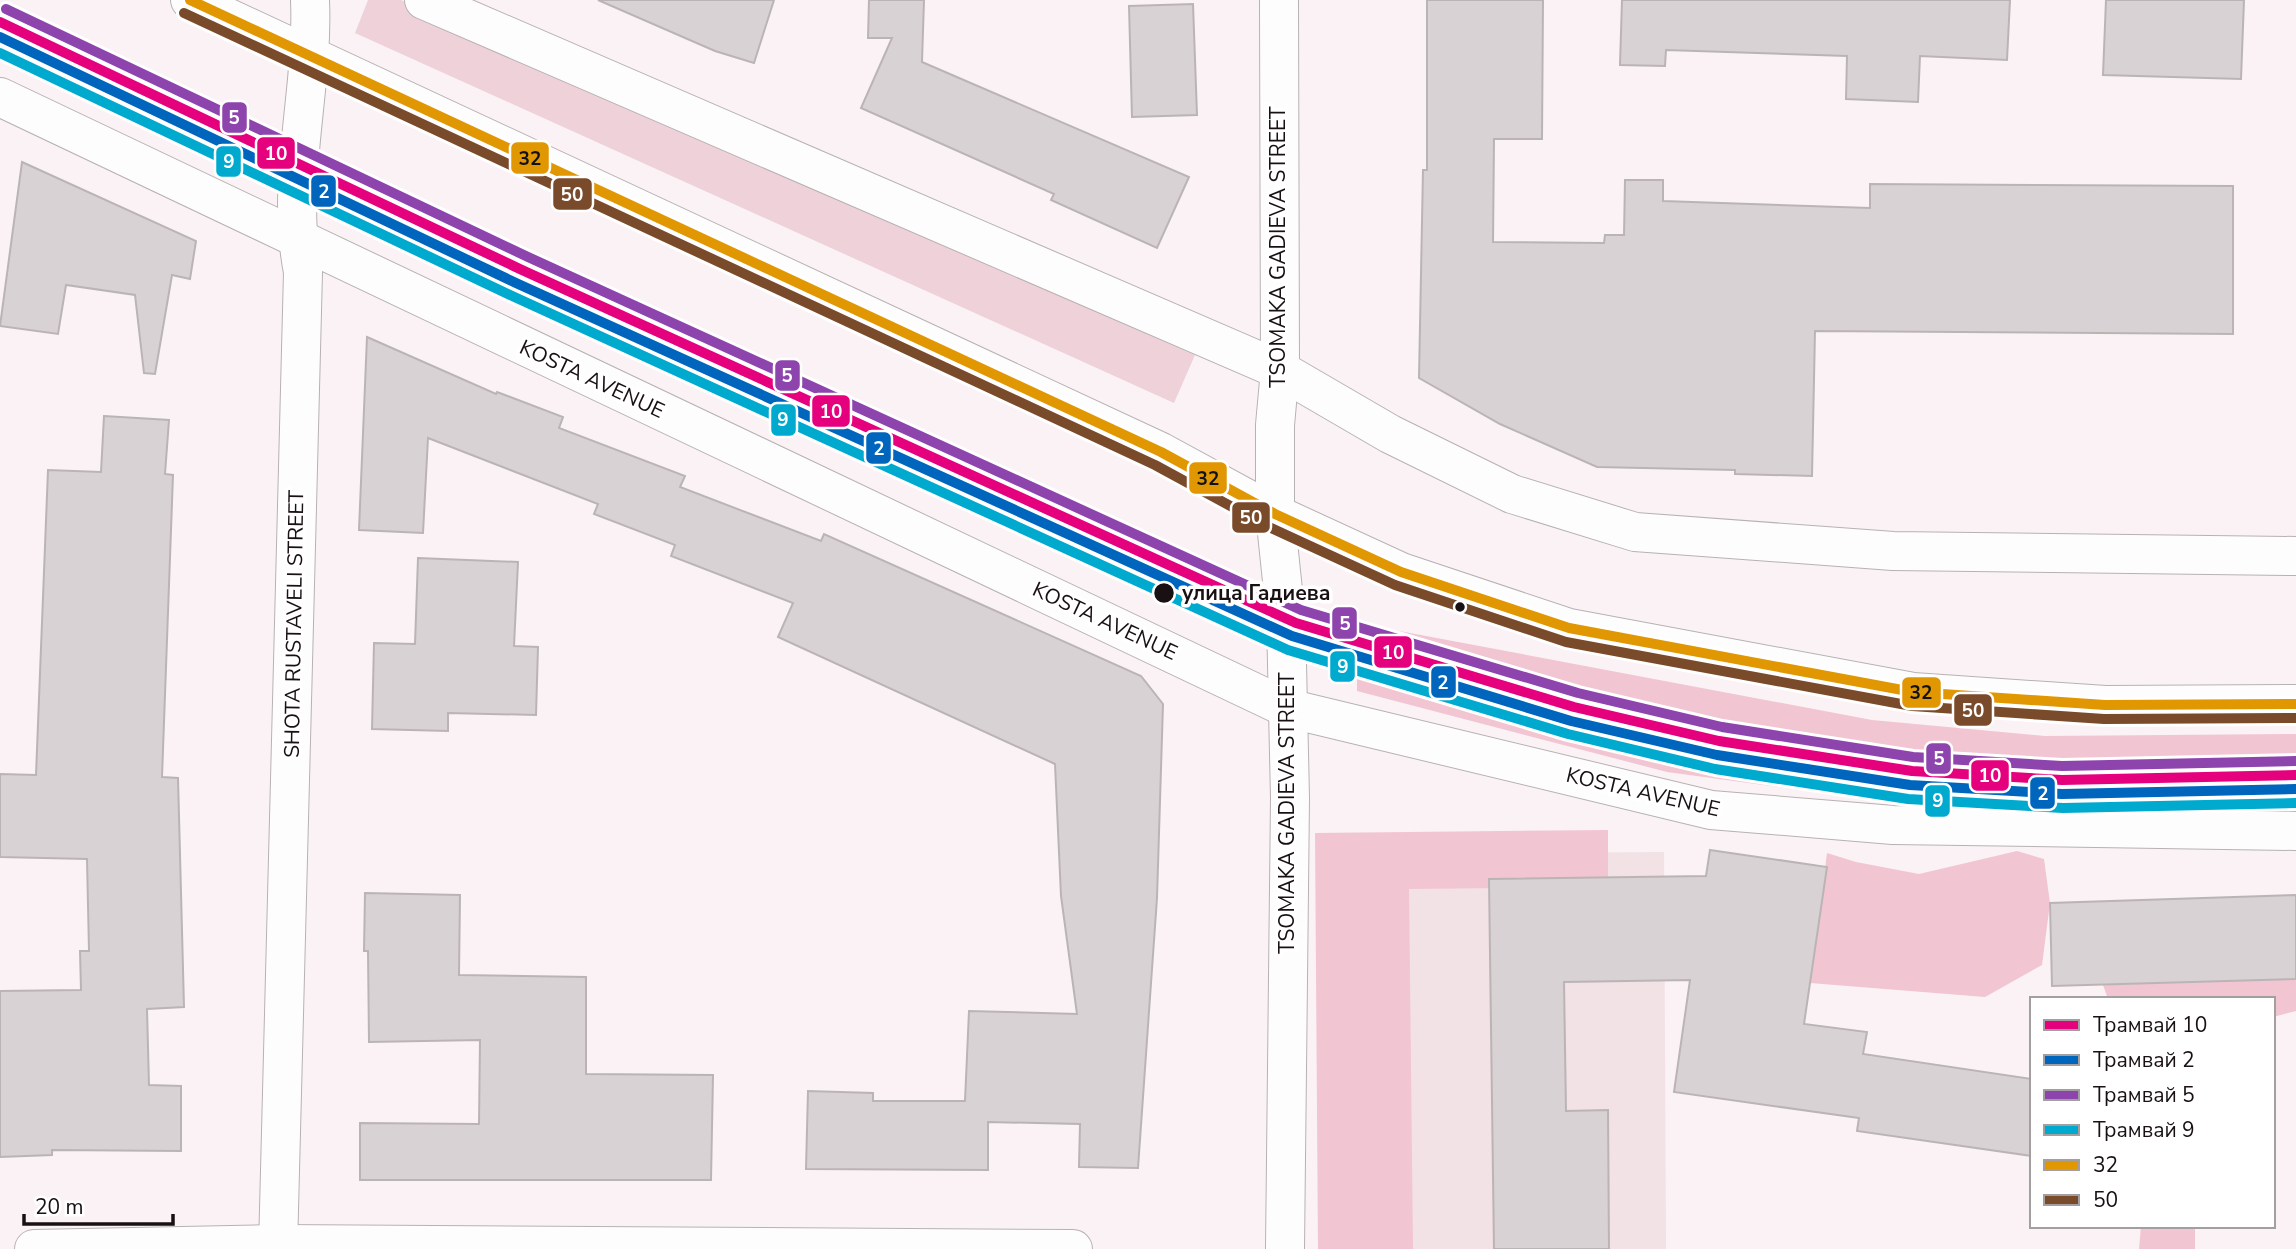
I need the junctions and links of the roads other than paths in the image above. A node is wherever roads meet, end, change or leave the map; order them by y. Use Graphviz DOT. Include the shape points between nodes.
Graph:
graph roads {
  1 [pos="190,0"];
  2 [pos="310,0"];
  3 [pos="424,0"];
  4 [pos="1279,0"];
  5 [pos="311,57"];
  6 [pos="0,97"];
  7 [pos="297,239"];
  8 [pos="1280,370"];
  9 [pos="1275,514"];
  10 [pos="2296,556"];
  11 [pos="2296,704"];
  12 [pos="1287,708"];
  13 [pos="2296,831"];
  14 [pos="278,1246"];
  15 [pos="34,1249"];
  16 [pos="1073,1249"];
  17 [pos="1284,1249"];
  1 -- 5 [label="street"];
  2 -- 5 [label="street, SHOTA RUSTAVELI STREET"];
  3 -- 8 [label="street"];
  4 -- 8 [label="street, TSOMAKA GADIEVA STREET"];
  5 -- 7 [label="street, SHOTA RUSTAVELI STREET" via="295,186"];
  5 -- 9 [label="street" via="1161,452"];
  6 -- 7 [label="street, KOSTA AVENUE"];
  7 -- 12 [label="street, KOSTA AVENUE"];
  7 -- 14 [label="street, SHOTA RUSTAVELI STREET" via="303,272"];
  8 -- 9 [label="street, TSOMAKA GADIEVA STREET"];
  8 -- 10 [label="street" via="1390,434 1512,494 1635,533 1893,551"];
  9 -- 11 [label="street" via="1401,572 1569,628 1820,675 1913,692 2105,705"];
  9 -- 12 [label="street, TSOMAKA GADIEVA STREET" via="1286,619"];
  12 -- 13 [label="street, KOSTA AVENUE" via="1710,810 1893,825"];
  12 -- 17 [label="street, TSOMAKA GADIEVA STREET"];
  14 -- 15 [label="street"];
  14 -- 16 [label="street"];
}
